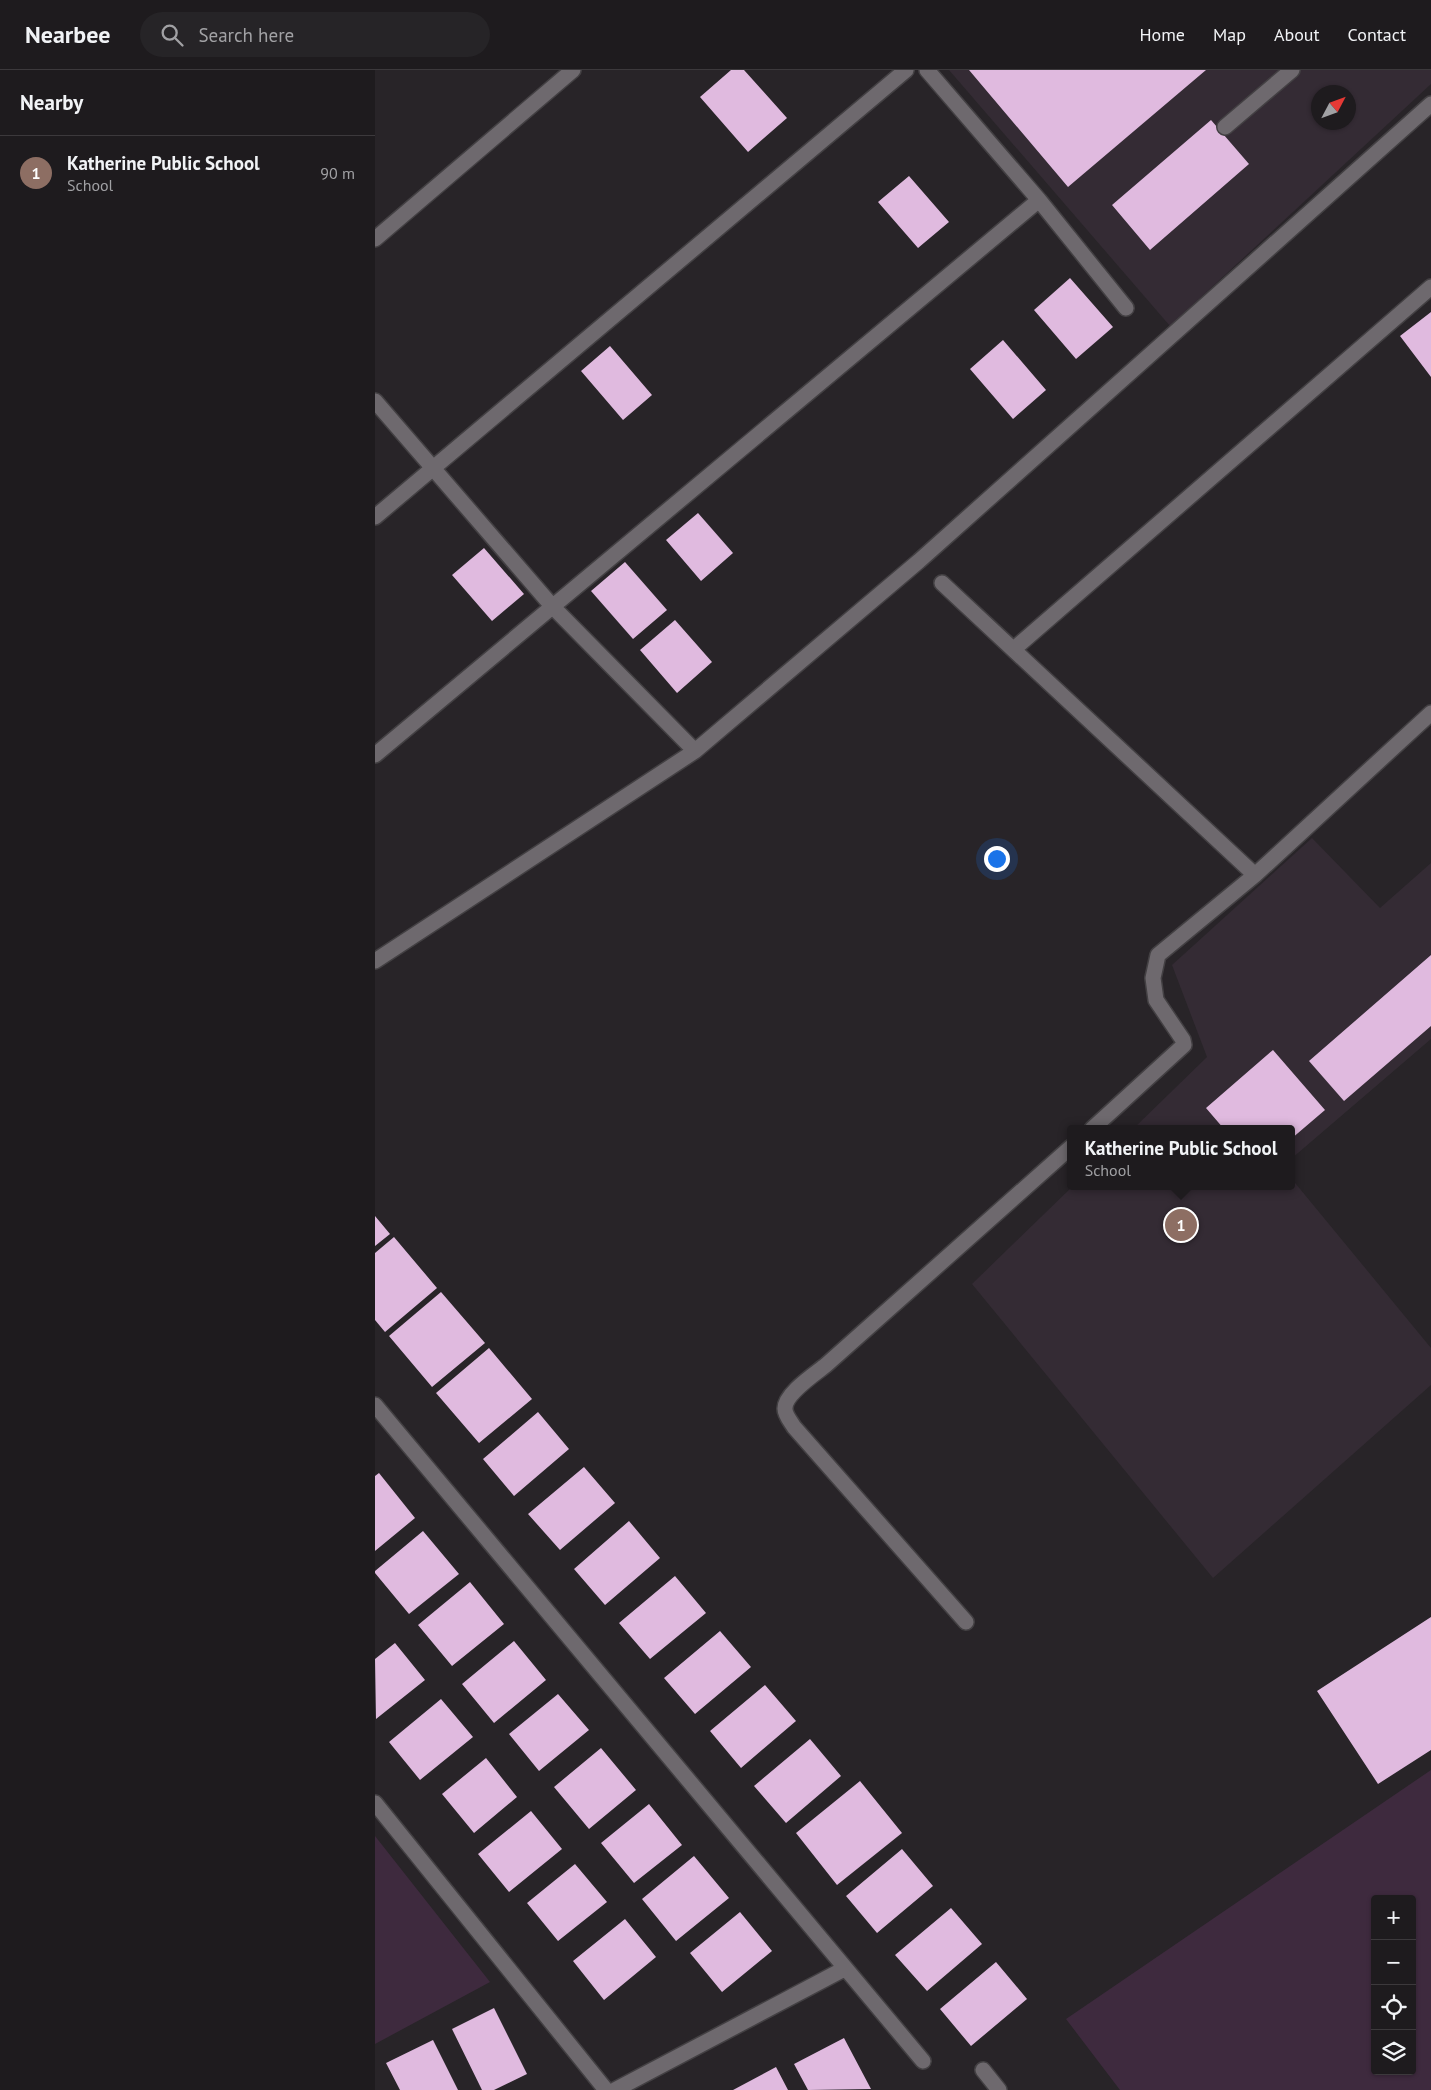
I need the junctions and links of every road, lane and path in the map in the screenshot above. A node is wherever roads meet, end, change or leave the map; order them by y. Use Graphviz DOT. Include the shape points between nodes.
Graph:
graph roads {
  1 [pos="573,70"];
  2 [pos="906,70"];
  3 [pos="927,70"];
  4 [pos="1292,70"];
  5 [pos="1431,104"];
  6 [pos="1225,127"];
  7 [pos="1039,200"];
  8 [pos="375,239"];
  9 [pos="1431,286"];
  10 [pos="1125,308"];
  11 [pos="375,400"];
  12 [pos="433,468"];
  13 [pos="375,517"];
  14 [pos="942,583"];
  15 [pos="552,606"];
  16 [pos="1014,649"];
  17 [pos="1431,713"];
  18 [pos="695,751"];
  19 [pos="375,755"];
  20 [pos="1255,875"];
  21 [pos="375,961"];
  22 [pos="1096,1125"];
  23 [pos="1067,1152"];
  24 [pos="375,1405"];
  25 [pos="381,1424"];
  26 [pos="966,1622"];
  27 [pos="375,1803"];
  28 [pos="844,1969"];
  29 [pos="923,2061"];
  30 [pos="983,2070"];
  31 [pos="606,2090"];
  32 [pos="615,2090"];
  33 [pos="999,2090"];
  1 -- 8 [label="street"];
  2 -- 12 [label="street"];
  3 -- 7 [label="street"];
  4 -- 6 [label="street"];
  5 -- 18 [label="street" via="919,562"];
  7 -- 10 [label="street"];
  7 -- 15 [label="street"];
  9 -- 16 [label="street"];
  11 -- 12 [label="street"];
  12 -- 13 [label="street"];
  12 -- 15 [label="street"];
  14 -- 16 [label="street"];
  15 -- 18 [label="street"];
  15 -- 19 [label="street"];
  16 -- 20 [label="street"];
  17 -- 20 [label="street"];
  18 -- 21 [label="street"];
  20 -- 22 [label="street" via="1158,955 1153,978 1156,1000 1184,1045"];
  23 -- 26 [label="street" via="795,1390 786,1402 785,1409 794,1427"];
  24 -- 25 [label="street"];
  25 -- 28 [label="street"];
  27 -- 31 [label="street"];
  28 -- 29 [label="street"];
  28 -- 32 [label="street"];
  30 -- 33 [label="street"];
}
